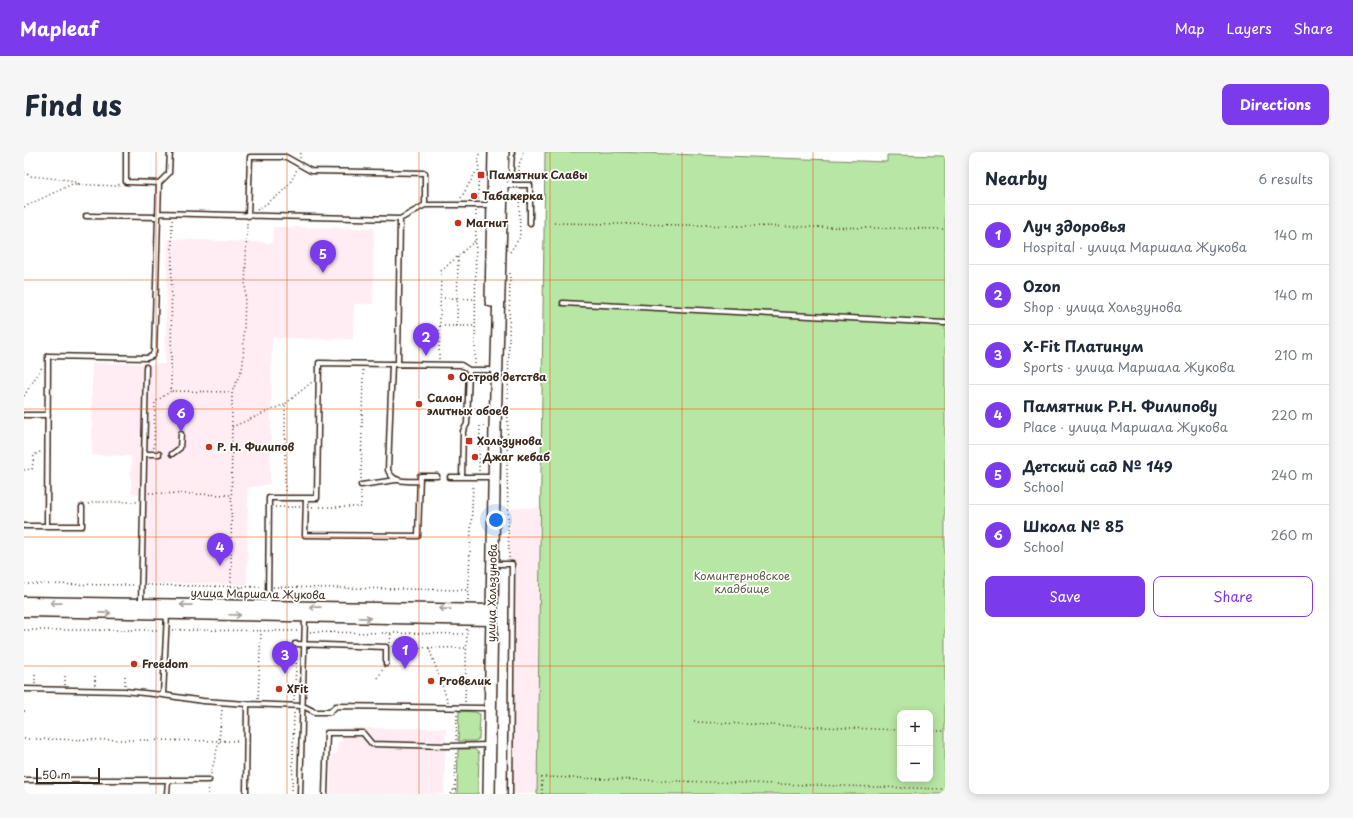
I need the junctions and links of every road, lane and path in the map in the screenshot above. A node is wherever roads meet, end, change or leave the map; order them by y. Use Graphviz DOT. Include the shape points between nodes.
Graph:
graph roads {
  1 [pos="126,152"];
  2 [pos="170,152"];
  3 [pos="301,152"];
  4 [pos="479,152"];
  5 [pos="494,152"];
  6 [pos="503,152"];
  7 [pos="512,152"];
  8 [pos="523,152"];
  9 [pos="298,164"];
  10 [pos="478,169"];
  11 [pos="24,172"];
  12 [pos="126,182"];
  13 [pos="159,183"];
  14 [pos="81,185"];
  15 [pos="506,185"];
  16 [pos="519,185"];
  17 [pos="425,205"];
  18 [pos="457,205"];
  19 [pos="477,205"];
  20 [pos="493,205"];
  21 [pos="24,207"];
  22 [pos="172,213"];
  23 [pos="158,215"];
  24 [pos="86,216"];
  25 [pos="248,216"];
  26 [pos="400,219"];
  27 [pos="530,223"];
  28 [pos="554,223"];
  29 [pos="945,229"];
  30 [pos="476,240"];
  31 [pos="458,256"];
  32 [pos="510,259"];
  33 [pos="510,267"];
  34 [pos="440,298"];
  35 [pos="457,299"];
  36 [pos="475,299"];
  37 [pos="563,303"];
  38 [pos="945,323"];
  39 [pos="440,326"];
  40 [pos="457,326"];
  41 [pos="475,326"];
  42 [pos="48,356"];
  43 [pos="363,364"];
  44 [pos="392,364"];
  45 [pos="398,364"];
  46 [pos="439,364"];
  47 [pos="146,367"];
  48 [pos="469,370"];
  49 [pos="475,370"];
  50 [pos="490,370"];
  51 [pos="318,377"];
  52 [pos="171,391"];
  53 [pos="232,392"];
  54 [pos="24,396"];
  55 [pos="285,404"];
  56 [pos="24,415"];
  57 [pos="48,415"];
  58 [pos="232,427"];
  59 [pos="181,434"];
  60 [pos="47,449"];
  61 [pos="144,454"];
  62 [pos="156,454"];
  63 [pos="172,454"];
  64 [pos="24,470"];
  65 [pos="437,476"];
  66 [pos="450,477"];
  67 [pos="462,477"];
  68 [pos="473,477"];
  69 [pos="488,477"];
  70 [pos="396,480"];
  71 [pos="420,481"];
  72 [pos="361,485"];
  73 [pos="143,492"];
  74 [pos="231,495"];
  75 [pos="285,498"];
  76 [pos="306,498"];
  77 [pos="143,502"];
  78 [pos="82,507"];
  79 [pos="275,507"];
  80 [pos="306,507"];
  81 [pos="24,526"];
  82 [pos="47,526"];
  83 [pos="493,564"];
  84 [pos="510,564"];
  85 [pos="24,584"];
  86 [pos="141,585"];
  87 [pos="231,586"];
  88 [pos="268,587"];
  89 [pos="469,590"];
  90 [pos="24,602"];
  91 [pos="141,604"];
  92 [pos="268,606"];
  93 [pos="167,609"];
  94 [pos="24,611"];
  95 [pos="467,615"];
  96 [pos="488,615"];
  97 [pos="305,617"];
  98 [pos="24,630"];
  99 [pos="166,630"];
  100 [pos="260,631"];
  101 [pos="304,632"];
  102 [pos="391,633"];
  103 [pos="466,634"];
  104 [pos="296,644"];
  105 [pos="304,644"];
  106 [pos="429,648"];
  107 [pos="466,648"];
  108 [pos="386,664"];
  109 [pos="35,674"];
  110 [pos="66,674"];
  111 [pos="95,675"];
  112 [pos="125,675"];
  113 [pos="378,678"];
  114 [pos="440,680"];
  115 [pos="466,680"];
  116 [pos="24,689"];
  117 [pos="34,689"];
  118 [pos="65,690"];
  119 [pos="95,690"];
  120 [pos="124,691"];
  121 [pos="163,695"];
  122 [pos="223,702"];
  123 [pos="247,704"];
  124 [pos="258,704"];
  125 [pos="294,705"];
  126 [pos="303,706"];
  127 [pos="450,708"];
  128 [pos="465,708"];
  129 [pos="483,708"];
  130 [pos="694,722"];
  131 [pos="897,730"];
  132 [pos="933,731"];
  133 [pos="945,731"];
  134 [pos="24,739"];
  135 [pos="218,741"];
  136 [pos="246,741"];
  137 [pos="486,745"];
  138 [pos="24,780"];
  139 [pos="168,780"];
  140 [pos="209,780"];
  141 [pos="455,787"];
  142 [pos="945,789"];
  143 [pos="167,794"];
  144 [pos="208,794"];
  145 [pos="246,794"];
  146 [pos="292,794"];
  147 [pos="300,794"];
  148 [pos="324,794"];
  149 [pos="451,794"];
  150 [pos="481,794"];
  151 [pos="489,794"];
  152 [pos="510,794"];
  153 [pos="542,794"];
  1 -- 12 [label="lane"];
  2 -- 13 [label="lane" via="169,173"];
  3 -- 9 [label="path"];
  4 -- 10 [label="path"];
  5 -- 20 [label="main road, улица Хользунова"];
  6 -- 15 [label="main road, улица Хользунова"];
  7 -- 15 [label="lane"];
  8 -- 16 [label="path" via="519,164"];
  9 -- 17 [label="lane" via="311,172 425,173"];
  9 -- 25 [label="path" via="294,178 287,188"];
  9 -- 25 [label="lane" via="286,157 250,157"];
  10 -- 18 [label="path"];
  10 -- 19 [label="path"];
  11 -- 14 [label="path" via="30,176 70,180"];
  12 -- 13 [label="lane"];
  12 -- 14 [label="path" via="117,186"];
  13 -- 23 [label="lane"];
  14 -- 21 [label="path" via="72,184"];
  15 -- 16 [label="lane"];
  15 -- 83 [label="main road, улица Хользунова"];
  16 -- 27 [label="lane" via="530,185"];
  16 -- 32 [label="path" via="520,237 510,251"];
  17 -- 18 [label="lane"];
  17 -- 26 [label="lane"];
  18 -- 19 [label="lane"];
  19 -- 20 [label="lane"];
  19 -- 30 [label="path"];
  20 -- 50 [label="main road, улица Хользунова"];
  22 -- 23 [label="lane"];
  22 -- 25 [label="lane"];
  22 -- 52 [label="path"];
  23 -- 24 [label="lane"];
  23 -- 42 [label="lane" via="152,356"];
  25 -- 26 [label="lane"];
  25 -- 53 [label="path" via="243,366"];
  26 -- 45 [label="lane"];
  28 -- 29 [label="path"];
  30 -- 31 [label="path"];
  30 -- 36 [label="path"];
  31 -- 34 [label="path" via="441,271"];
  31 -- 35 [label="path"];
  33 -- 84 [label="path" via="507,467"];
  34 -- 35 [label="path"];
  34 -- 39 [label="path"];
  35 -- 36 [label="path"];
  35 -- 40 [label="path"];
  36 -- 41 [label="path"];
  37 -- 38 [label="lane"];
  39 -- 40 [label="path"];
  39 -- 46 [label="path"];
  40 -- 41 [label="path"];
  41 -- 49 [label="path"];
  42 -- 54 [label="path"];
  42 -- 57 [label="lane"];
  43 -- 44 [label="lane"];
  43 -- 51 [label="lane" via="319,363"];
  43 -- 72 [label="path"];
  44 -- 45 [label="lane"];
  44 -- 70 [label="lane" via="388,470"];
  45 -- 46 [label="lane"];
  46 -- 48 [label="lane" via="461,365"];
  47 -- 61 [label="lane"];
  48 -- 49 [label="lane"];
  48 -- 67 [label="lane" via="467,424 463,431"];
  49 -- 50 [label="lane"];
  50 -- 69 [label="main road, улица Хользунова"];
  51 -- 55 [label="path"];
  51 -- 76 [label="lane" via="317,498"];
  52 -- 53 [label="path"];
  52 -- 62 [label="path" via="155,402"];
  53 -- 58 [label="path"];
  55 -- 58 [label="path"];
  55 -- 75 [label="path"];
  56 -- 57 [label="lane"];
  57 -- 60 [label="lane"];
  58 -- 74 [label="path"];
  59 -- 63 [label="lane" via="180,448"];
  60 -- 64 [label="path" via="34,455 32,469"];
  60 -- 82 [label="lane"];
  61 -- 62 [label="lane"];
  61 -- 73 [label="lane"];
  65 -- 71 [label="lane" via="420,476"];
  66 -- 67 [label="lane"];
  67 -- 68 [label="lane"];
  68 -- 69 [label="lane"];
  68 -- 89 [label="path"];
  69 -- 96 [label="main road, улица Хользунова"];
  70 -- 71 [label="lane"];
  70 -- 72 [label="lane"];
  71 -- 80 [label="lane" via="418,536 305,534"];
  72 -- 80 [label="path" via="361,507"];
  73 -- 74 [label="path"];
  73 -- 77 [label="lane"];
  74 -- 87 [label="path"];
  75 -- 76 [label="lane"];
  75 -- 88 [label="lane" via="269,498"];
  76 -- 80 [label="lane"];
  77 -- 78 [label="path" via="93,502"];
  77 -- 86 [label="lane"];
  78 -- 82 [label="lane" via="82,526"];
  79 -- 80 [label="path"];
  81 -- 82 [label="lane"];
  83 -- 84 [label="lane"];
  83 -- 96 [label="main road, улица Хользунова"];
  84 -- 152 [label="lane"];
  85 -- 86 [label="path"];
  86 -- 87 [label="path"];
  86 -- 91 [label="lane"];
  87 -- 88 [label="path"];
  88 -- 89 [label="path"];
  88 -- 92 [label="lane"];
  89 -- 95 [label="path"];
  91 -- 90 [label="street, улица Маршала Жукова, one-way"];
  91 -- 93 [label="street, улица Маршала Жукова"];
  92 -- 93 [label="street, улица Маршала Жукова, one-way"];
  95 -- 92 [label="street, улица Маршала Жукова, one-way"];
  94 -- 93 [label="street, улица Маршала Жукова, one-way"];
  93 -- 97 [label="street, улица Маршала Жукова, one-way"];
  93 -- 99 [label="lane"];
  95 -- 96 [label="street, улица Маршала Жукова"];
  97 -- 95 [label="street, улица Маршала Жукова, one-way"];
  95 -- 103 [label="path"];
  96 -- 129 [label="main road, улица Хользунова"];
  96 -- 137 [label="main road, улица Хользунова"];
  97 -- 101 [label="lane"];
  98 -- 99 [label="path"];
  99 -- 100 [label="path"];
  99 -- 121 [label="lane"];
  100 -- 101 [label="path"];
  100 -- 124 [label="path"];
  101 -- 102 [label="path"];
  101 -- 105 [label="lane"];
  102 -- 103 [label="path"];
  102 -- 106 [label="path" via="390,647"];
  103 -- 107 [label="path"];
  104 -- 105 [label="lane"];
  104 -- 125 [label="path"];
  105 -- 108 [label="lane" via="386,647"];
  105 -- 126 [label="lane"];
  106 -- 107 [label="path"];
  106 -- 114 [label="path"];
  107 -- 115 [label="path"];
  108 -- 113 [label="path"];
  109 -- 117 [label="path"];
  110 -- 118 [label="path"];
  111 -- 119 [label="path"];
  112 -- 120 [label="path"];
  114 -- 115 [label="path"];
  114 -- 127 [label="path"];
  115 -- 128 [label="path"];
  116 -- 117 [label="lane"];
  117 -- 118 [label="lane"];
  118 -- 119 [label="lane"];
  119 -- 120 [label="lane"];
  120 -- 121 [label="lane"];
  121 -- 122 [label="lane"];
  122 -- 123 [label="lane"];
  122 -- 135 [label="path"];
  123 -- 124 [label="lane"];
  123 -- 136 [label="lane"];
  124 -- 125 [label="lane"];
  125 -- 126 [label="lane"];
  125 -- 146 [label="path"];
  126 -- 127 [label="lane" via="315,712 330,712 336,706"];
  126 -- 147 [label="lane"];
  127 -- 128 [label="lane"];
  128 -- 129 [label="lane"];
  129 -- 137 [label="main road, улица Хользунова"];
  130 -- 131 [label="path"];
  132 -- 133 [label="path"];
  134 -- 135 [label="path"];
  135 -- 136 [label="path"];
  135 -- 140 [label="path"];
  136 -- 145 [label="lane"];
  137 -- 148 [label="lane" via="372,744 363,733 327,733"];
  137 -- 150 [label="main road, улица Хользунова"];
  137 -- 151 [label="main road, улица Хользунова"];
  138 -- 139 [label="lane"];
  139 -- 140 [label="lane"];
  139 -- 143 [label="lane"];
  140 -- 144 [label="path"];
  141 -- 149 [label="path"];
  142 -- 153 [label="path" via="542,777"];
}
